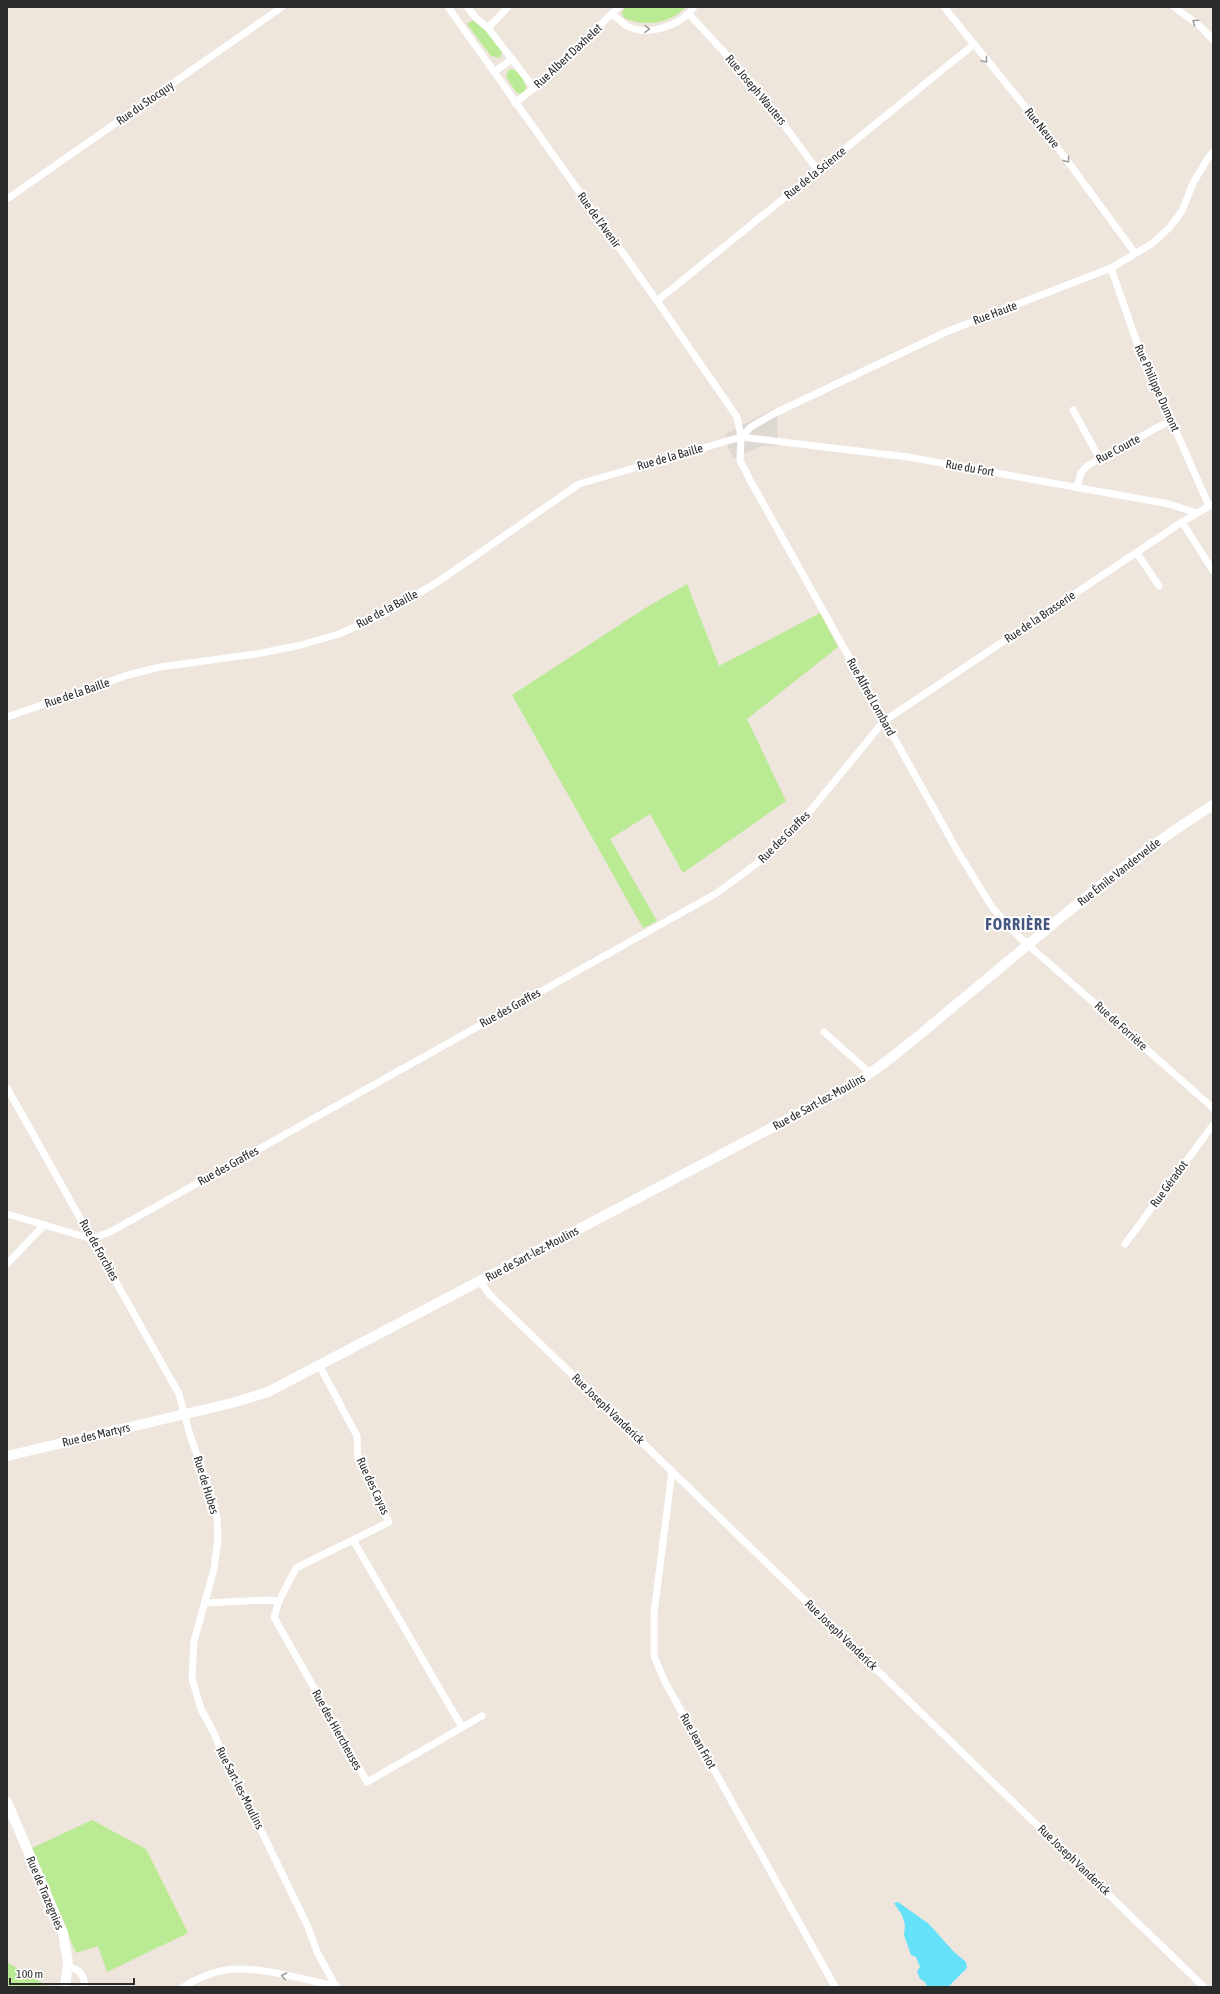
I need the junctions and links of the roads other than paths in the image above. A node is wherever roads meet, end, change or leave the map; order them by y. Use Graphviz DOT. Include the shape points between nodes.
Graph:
graph roads {
  1 [pos="282,7"];
  2 [pos="448,7"];
  3 [pos="467,7"];
  4 [pos="508,7"];
  5 [pos="619,7"];
  6 [pos="694,7"];
  7 [pos="944,7"];
  8 [pos="1174,7"];
  9 [pos="612,14"];
  10 [pos="689,14"];
  11 [pos="488,28"];
  12 [pos="1213,40"];
  13 [pos="973,45"];
  14 [pos="512,59"];
  15 [pos="494,72"];
  16 [pos="534,88"];
  17 [pos="515,103"];
  18 [pos="1213,152"];
  19 [pos="818,171"];
  20 [pos="7,199"];
  21 [pos="1135,253"];
  22 [pos="1111,268"];
  23 [pos="657,301"];
  24 [pos="1073,410"];
  25 [pos="1171,420"];
  26 [pos="741,437"];
  27 [pos="1100,459"];
  28 [pos="1078,488"];
  29 [pos="1211,505"];
  30 [pos="1197,513"];
  31 [pos="1182,522"];
  32 [pos="1137,553"];
  33 [pos="1213,571"];
  34 [pos="1159,586"];
  35 [pos="7,717"];
  36 [pos="884,721"];
  37 [pos="1213,805"];
  38 [pos="1028,945"];
  39 [pos="824,1032"];
  40 [pos="871,1074"];
  41 [pos="7,1088"];
  42 [pos="1213,1108"];
  43 [pos="1213,1125"];
  44 [pos="7,1214"];
  45 [pos="44,1225"];
  46 [pos="92,1239"];
  47 [pos="1125,1244"];
  48 [pos="7,1264"];
  49 [pos="480,1281"];
  50 [pos="319,1365"];
  51 [pos="186,1414"];
  52 [pos="7,1456"];
  53 [pos="672,1471"];
  54 [pos="353,1540"];
  55 [pos="216,1557"];
  56 [pos="279,1602"];
  57 [pos="205,1603"];
  58 [pos="482,1716"];
  59 [pos="462,1727"];
  60 [pos="7,1802"];
  61 [pos="68,1967"];
  62 [pos="65,1987"];
  63 [pos="85,1987"];
  64 [pos="182,1987"];
  65 [pos="336,1987"];
  66 [pos="835,1987"];
  67 [pos="1204,1987"];
  1 -- 20 [label="street, Rue du Stocquy"];
  2 -- 15 [label="street, Rue de l'Avenir"];
  3 -- 11 [label="street"];
  4 -- 11 [label="street"];
  5 -- 9 [label="street, Rue Albert Daxhelet"];
  6 -- 10 [label="street"];
  7 -- 13 [label="street, Rue Neuve"];
  12 -- 8 [label="street, one-way" via="1200,26"];
  9 -- 10 [label="street, one-way" via="627,26 645,30 662,28"];
  9 -- 16 [label="street, Rue Albert Daxhelet"];
  10 -- 19 [label="street, Rue Joseph Wauters" via="756,86"];
  11 -- 14 [label="street"];
  13 -- 19 [label="street, Rue de la Science"];
  13 -- 21 [label="street, Rue Neuve, one-way" via="1052,140"];
  14 -- 15 [label="street"];
  14 -- 16 [label="street"];
  15 -- 17 [label="street, Rue de l'Avenir"];
  16 -- 17 [label="street, Rue Albert Daxhelet"];
  17 -- 23 [label="street, Rue de l'Avenir"];
  18 -- 21 [label="street, Rue Haute" via="1193,183 1182,211 1170,227 1153,243"];
  19 -- 23 [label="street, Rue de la Science"];
  21 -- 22 [label="street, Rue Haute"];
  22 -- 25 [label="street, Rue Philippe Dumont" via="1136,340"];
  22 -- 26 [label="street, Rue Haute" via="946,332 773,414 751,427"];
  23 -- 26 [label="street, Rue de l'Avenir" via="737,417"];
  24 -- 27 [label="street"];
  25 -- 27 [label="street, Rue Courte"];
  25 -- 29 [label="street, Rue Philippe Dumont"];
  26 -- 28 [label="street, Rue du Fort" via="908,457"];
  26 -- 35 [label="street, Rue de la Baille" via="579,484 439,581 388,612 339,634 256,654 160,667 128,675"];
  26 -- 36 [label="street, Rue Alfred Lombard" via="740,460 750,480"];
  27 -- 28 [label="street, Rue Courte" via="1087,466"];
  28 -- 30 [label="street, Rue du Fort" via="1169,504"];
  29 -- 30 [label="street, Rue de la Brasserie"];
  30 -- 31 [label="street, Rue de la Brasserie"];
  31 -- 32 [label="street, Rue de la Brasserie"];
  31 -- 33 [label="street"];
  32 -- 34 [label="street"];
  32 -- 36 [label="street, Rue de la Brasserie"];
  36 -- 38 [label="street, Rue Alfred Lombard" via="976,884 992,907"];
  36 -- 46 [label="street, Rue des Graffes" via="806,816 760,861 717,893 126,1223"];
  37 -- 38 [label="main road, Rue Émile Vandervelde" via="1160,839"];
  38 -- 40 [label="main road, Rue de Sart-lez-Moulins"];
  38 -- 42 [label="street, Rue de Forrière"];
  39 -- 40 [label="street, Rue de Sart-lez-Moulins"];
  40 -- 49 [label="main road, Rue de Sart-lez-Moulins"];
  41 -- 46 [label="street, Rue de Forchies"];
  43 -- 47 [label="street, Rue Géradot"];
  44 -- 45 [label="street"];
  45 -- 46 [label="street"];
  45 -- 48 [label="street"];
  46 -- 51 [label="street, Rue de Forchies" via="179,1394"];
  49 -- 50 [label="main road, Rue de Sart-lez-Moulins"];
  49 -- 53 [label="street, Rue Joseph Vanderick" via="489,1294"];
  50 -- 51 [label="main road, Rue de Sart-lez-Moulins" via="268,1392"];
  50 -- 54 [label="street, Rue des Cayas" via="357,1436 358,1459 389,1522"];
  51 -- 52 [label="main road, Rue des Martyrs"];
  51 -- 55 [label="street, Rue de Hubes" via="190,1436 212,1494 217,1518"];
  53 -- 66 [label="street, Rue Jean Friot" via="654,1613 654,1656 669,1688"];
  53 -- 67 [label="street, Rue Joseph Vanderick"];
  54 -- 56 [label="street, Rue des Cayas" via="296,1568"];
  54 -- 59 [label="street"];
  55 -- 57 [label="street, Rue Sart-les-Moulins"];
  56 -- 57 [label="street" via="267,1600"];
  56 -- 59 [label="street, Rue des Hiercheuses" via="274,1617 367,1782"];
  57 -- 65 [label="street, Rue Sart-les-Moulins" via="192,1650 192,1679 196,1696 231,1776 242,1791"];
  58 -- 59 [label="street, Rue des Hiercheuses"];
  60 -- 61 [label="main road, Rue de Trazegnies" via="63,1933"];
  61 -- 62 [label="main road, Rue de Trazegnies"];
  61 -- 63 [label="street" via="81,1973"];
  65 -- 64 [label="street, one-way" via="242,1969 212,1973"];
}
